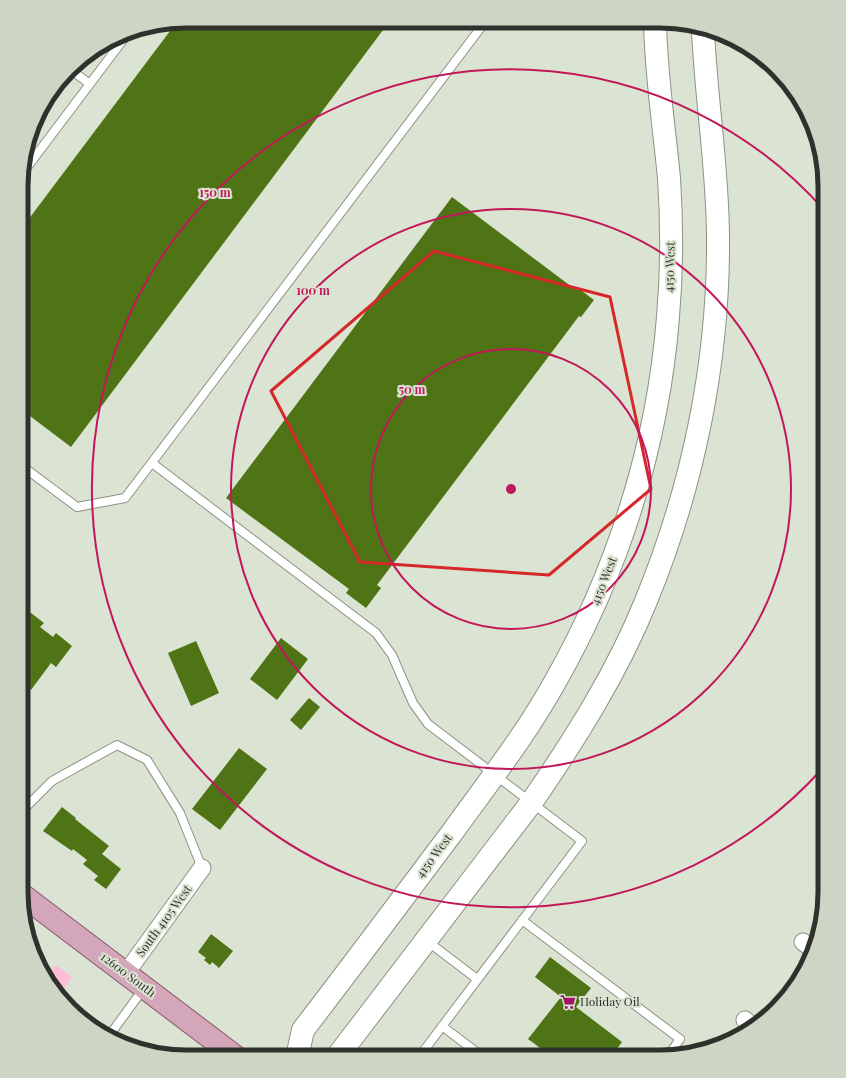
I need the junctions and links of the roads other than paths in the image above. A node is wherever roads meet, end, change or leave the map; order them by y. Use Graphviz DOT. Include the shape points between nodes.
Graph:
graph roads {
  1 [pos="480,28"];
  2 [pos="656,28"];
  3 [pos="702,33"];
  4 [pos="122,42"];
  5 [pos="75,73"];
  6 [pos="90,84"];
  7 [pos="29,165"];
  8 [pos="152,463"];
  9 [pos="28,470"];
  10 [pos="494,775"];
  11 [pos="531,803"];
  12 [pos="28,805"];
  13 [pos="202,868"];
  14 [pos="28,899"];
  15 [pos="522,920"];
  16 [pos="426,941"];
  17 [pos="126,973"];
  18 [pos="477,979"];
  19 [pos="145,988"];
  20 [pos="442,1026"];
  21 [pos="111,1031"];
  22 [pos="227,1050"];
  23 [pos="299,1050"];
  24 [pos="342,1050"];
  25 [pos="424,1050"];
  26 [pos="474,1050"];
  27 [pos="672,1050"];
  1 -- 8 [label="lane"];
  2 -- 10 [label="street, 4150 West" via="658,82 669,178 671,273 663,364 645,458 610,568 592,609 555,683"];
  3 -- 11 [label="street" via="717,204 718,273 709,373 700,422 676,516 646,602 585,722"];
  4 -- 6 [label="lane"];
  5 -- 6 [label="lane"];
  6 -- 7 [label="lane"];
  8 -- 9 [label="lane" via="125,498 77,507"];
  8 -- 10 [label="lane" via="376,633 392,654 413,703 428,724"];
  10 -- 11 [label="lane"];
  10 -- 23 [label="street, 4150 West" via="303,1030"];
  11 -- 15 [label="lane" via="582,841"];
  11 -- 16 [label="street"];
  12 -- 13 [label="lane" via="52,781 117,745 147,760 180,813"];
  13 -- 17 [label="street, South 4105 West"];
  14 -- 17 [label="main road, 12600 South"];
  15 -- 18 [label="lane"];
  15 -- 27 [label="lane" via="680,1039"];
  16 -- 18 [label="lane"];
  16 -- 24 [label="street"];
  17 -- 19 [label="main road, 12600 South"];
  18 -- 20 [label="lane"];
  19 -- 21 [label="lane"];
  19 -- 22 [label="main road, 12600 South"];
  20 -- 25 [label="lane"];
  20 -- 26 [label="lane"];
}
